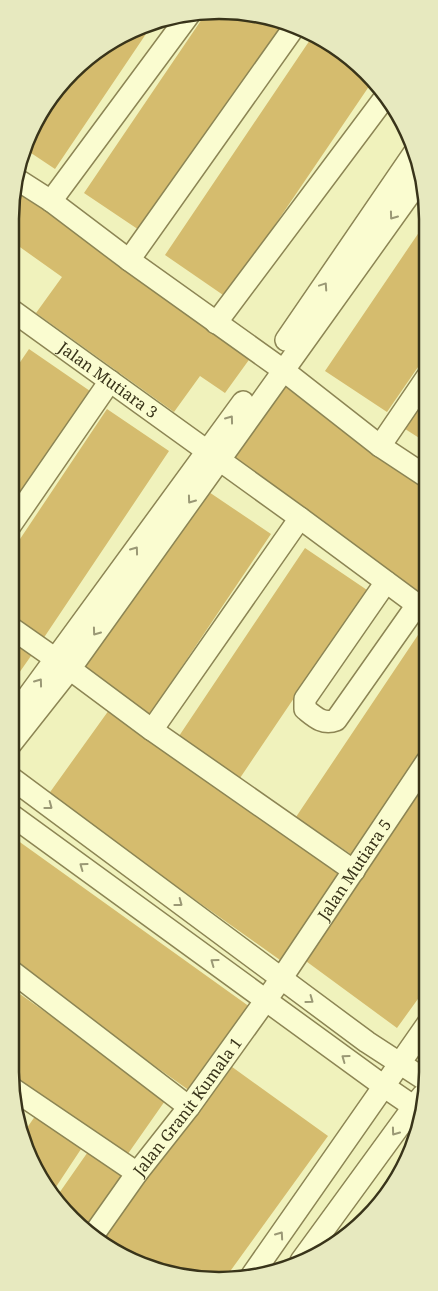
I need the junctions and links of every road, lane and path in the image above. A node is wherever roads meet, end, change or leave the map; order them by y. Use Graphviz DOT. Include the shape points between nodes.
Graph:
graph roads {
  1 [pos="183,22"];
  2 [pos="291,32"];
  3 [pos="382,102"];
  4 [pos="410,159"];
  5 [pos="22,183"];
  6 [pos="416,185"];
  7 [pos="51,201"];
  8 [pos="129,260"];
  9 [pos="19,315"];
  10 [pos="216,323"];
  11 [pos="277,366"];
  12 [pos="110,381"];
  13 [pos="419,388"];
  14 [pos="380,446"];
  15 [pos="213,456"];
  16 [pos="419,472"];
  17 [pos="19,513"];
  18 [pos="300,518"];
  19 [pos="386,582"];
  20 [pos="419,606"];
  21 [pos="419,612"];
  22 [pos="19,633"];
  23 [pos="63,664"];
  24 [pos="19,711"];
  25 [pos="19,730"];
  26 [pos="152,730"];
  27 [pos="419,773"];
  28 [pos="19,784"];
  29 [pos="19,821"];
  30 [pos="354,871"];
  31 [pos="19,977"];
  32 [pos="281,979"];
  33 [pos="266,999"];
  34 [pos="419,1035"];
  35 [pos="399,1063"];
  36 [pos="419,1076"];
  37 [pos="385,1087"];
  38 [pos="20,1094"];
  39 [pos="417,1103"];
  40 [pos="189,1107"];
  41 [pos="415,1110"];
  42 [pos="137,1173"];
  43 [pos="96,1231"];
  44 [pos="308,1252"];
  45 [pos="257,1268"];
  1 -- 7 [label="street"];
  2 -- 8 [label="street"];
  3 -- 10 [label="street"];
  11 -- 4 [label="street, one-way"];
  5 -- 7 [label="street"];
  6 -- 11 [label="street, one-way"];
  7 -- 8 [label="street"];
  8 -- 10 [label="street"];
  9 -- 12 [label="street, Jalan Mutiara 3"];
  10 -- 11 [label="street"];
  11 -- 14 [label="street"];
  11 -- 15 [label="street"];
  12 -- 15 [label="street, Jalan Mutiara 3"];
  12 -- 17 [label="street"];
  13 -- 14 [label="street"];
  14 -- 16 [label="street"];
  15 -- 18 [label="street, Jalan Mutiara 3"];
  15 -- 23 [label="street"];
  18 -- 19 [label="street, Jalan Mutiara 3"];
  18 -- 26 [label="street"];
  19 -- 20 [label="street, Jalan Mutiara 3"];
  19 -- 21 [label="street" via="305,699 306,709 316,719 336,720"];
  22 -- 23 [label="street"];
  24 -- 23 [label="street, one-way"];
  23 -- 25 [label="street"];
  23 -- 26 [label="street"];
  26 -- 30 [label="street"];
  27 -- 30 [label="street, Jalan Mutiara 5"];
  28 -- 32 [label="street, one-way"];
  33 -- 29 [label="street, one-way"];
  30 -- 32 [label="street, Jalan Mutiara 5"];
  31 -- 40 [label="street"];
  32 -- 33 [label="street, Jalan Granit Kumala 1"];
  32 -- 35 [label="street, one-way"];
  37 -- 33 [label="street, one-way"];
  33 -- 40 [label="street, Jalan Granit Kumala 1"];
  34 -- 35 [label="street"];
  35 -- 36 [label="street"];
  35 -- 37 [label="street"];
  37 -- 39 [label="street"];
  45 -- 37 [label="street, one-way"];
  38 -- 42 [label="street"];
  40 -- 42 [label="street, Jalan Granit Kumala 1"];
  41 -- 44 [label="street, one-way"];
  42 -- 43 [label="street, Jalan Granit Kumala 1"];
}
